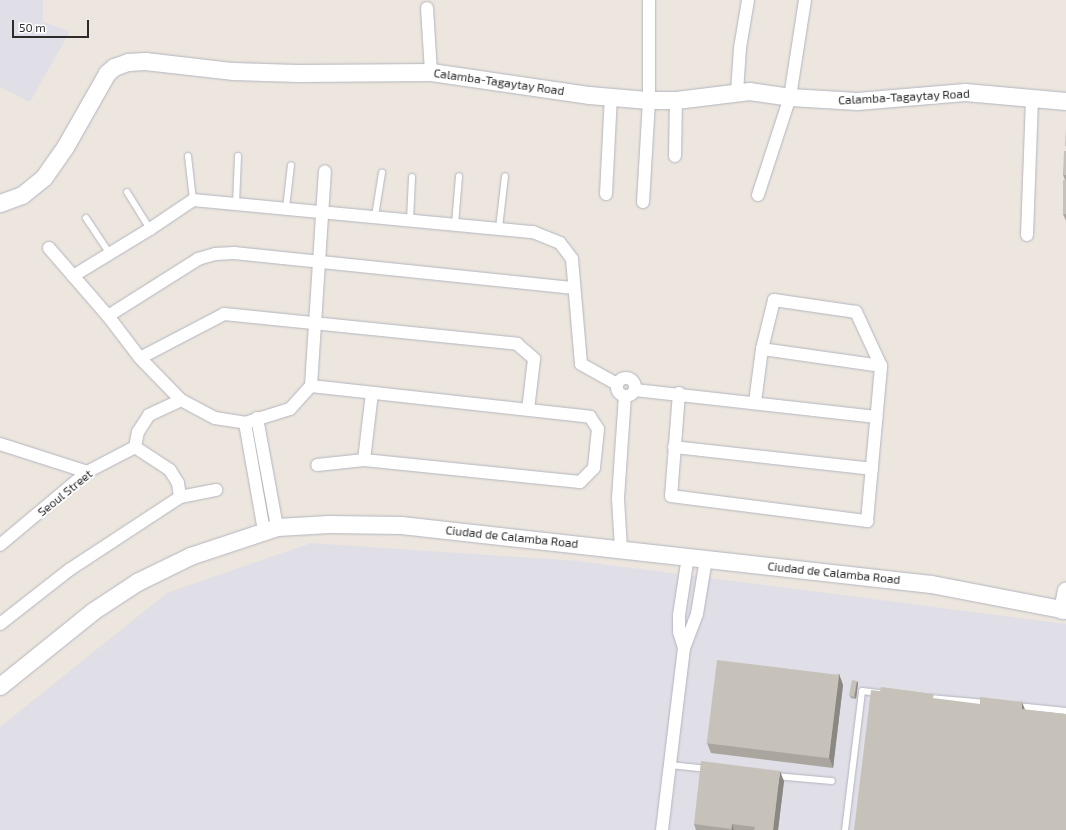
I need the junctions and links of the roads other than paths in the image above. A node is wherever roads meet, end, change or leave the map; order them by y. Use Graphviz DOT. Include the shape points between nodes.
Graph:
graph roads {
  1 [pos="649,0"];
  2 [pos="748,0"];
  3 [pos="805,0"];
  4 [pos="427,8"];
  5 [pos="431,72"];
  6 [pos="737,92"];
  7 [pos="611,96"];
  8 [pos="790,97"];
  9 [pos="1032,98"];
  10 [pos="649,100"];
  11 [pos="676,100"];
  12 [pos="1066,101"];
  13 [pos="188,156"];
  14 [pos="238,156"];
  15 [pos="675,156"];
  16 [pos="291,165"];
  17 [pos="325,171"];
  18 [pos="382,173"];
  19 [pos="459,176"];
  20 [pos="505,176"];
  21 [pos="412,177"];
  22 [pos="127,192"];
  23 [pos="606,194"];
  24 [pos="758,195"];
  25 [pos="193,200"];
  26 [pos="643,202"];
  27 [pos="0,203"];
  28 [pos="236,204"];
  29 [pos="286,208"];
  30 [pos="324,211"];
  31 [pos="375,216"];
  32 [pos="86,218"];
  33 [pos="410,220"];
  34 [pos="455,224"];
  35 [pos="499,228"];
  36 [pos="150,229"];
  37 [pos="1027,235"];
  38 [pos="49,248"];
  39 [pos="110,254"];
  40 [pos="319,262"];
  41 [pos="73,276"];
  42 [pos="574,288"];
  43 [pos="108,316"];
  44 [pos="315,323"];
  45 [pos="762,349"];
  46 [pos="140,358"];
  47 [pos="881,366"];
  48 [pos="617,384"];
  49 [pos="311,386"];
  50 [pos="372,393"];
  51 [pos="630,393"];
  52 [pos="679,393"];
  53 [pos="181,400"];
  54 [pos="756,402"];
  55 [pos="528,410"];
  56 [pos="876,417"];
  57 [pos="257,418"];
  58 [pos="245,423"];
  59 [pos="0,444"];
  60 [pos="135,447"];
  61 [pos="674,447"];
  62 [pos="364,460"];
  63 [pos="317,465"];
  64 [pos="872,469"];
  65 [pos="87,472"];
  66 [pos="216,490"];
  67 [pos="180,497"];
  68 [pos="270,529"];
  69 [pos="0,545"];
  70 [pos="621,549"];
  71 [pos="688,557"];
  72 [pos="706,559"];
  73 [pos="1066,590"];
  74 [pos="1064,610"];
  75 [pos="0,624"];
  76 [pos="684,648"];
  77 [pos="0,686"];
  78 [pos="886,694"];
  79 [pos="925,697"];
  80 [pos="995,704"];
  81 [pos="1011,705"];
  82 [pos="1066,711"];
  83 [pos="670,765"];
  84 [pos="716,770"];
  85 [pos="770,775"];
  86 [pos="832,781"];
  87 [pos="662,830"];
  88 [pos="845,830"];
  1 -- 10 [label="street"];
  2 -- 6 [label="street" via="740,48"];
  3 -- 8 [label="street"];
  4 -- 5 [label="street"];
  5 -- 7 [label="main road, Calamba-Tagaytay Road"];
  5 -- 27 [label="main road, Calamba-Tagaytay Road" via="232,71 145,61 120,64 107,73 65,148 44,177 22,195"];
  6 -- 8 [label="main road, Calamba-Tagaytay Road" via="770,92"];
  6 -- 11 [label="main road, Calamba-Tagaytay Road"];
  7 -- 10 [label="main road, Calamba-Tagaytay Road"];
  7 -- 23 [label="street"];
  8 -- 9 [label="main road, Calamba-Tagaytay Road" via="857,101 965,92"];
  8 -- 24 [label="street"];
  9 -- 12 [label="main road, Calamba-Tagaytay Road"];
  9 -- 37 [label="street"];
  10 -- 11 [label="main road, Calamba-Tagaytay Road"];
  10 -- 26 [label="street"];
  11 -- 15 [label="street"];
  13 -- 25 [label="lane"];
  14 -- 28 [label="lane"];
  16 -- 29 [label="lane"];
  17 -- 30 [label="street"];
  18 -- 31 [label="lane"];
  19 -- 34 [label="lane"];
  20 -- 35 [label="lane"];
  21 -- 33 [label="lane"];
  22 -- 36 [label="lane"];
  25 -- 28 [label="street"];
  25 -- 36 [label="street"];
  28 -- 29 [label="street"];
  29 -- 30 [label="street"];
  30 -- 31 [label="street"];
  30 -- 40 [label="street"];
  31 -- 33 [label="street"];
  32 -- 39 [label="lane"];
  33 -- 34 [label="street"];
  34 -- 35 [label="street"];
  35 -- 42 [label="street" via="533,232 560,243 572,259"];
  36 -- 39 [label="street"];
  38 -- 41 [label="street"];
  39 -- 41 [label="street"];
  40 -- 42 [label="street"];
  40 -- 43 [label="street" via="234,253 215,254 198,259"];
  40 -- 44 [label="street"];
  41 -- 43 [label="street"];
  42 -- 48 [label="street" via="581,364"];
  43 -- 46 [label="street"];
  44 -- 46 [label="street" via="224,314"];
  44 -- 49 [label="street"];
  44 -- 55 [label="street" via="517,344 534,359"];
  45 -- 47 [label="street"];
  45 -- 47 [label="street" via="774,300 856,312"];
  45 -- 54 [label="street"];
  46 -- 53 [label="street"];
  47 -- 56 [label="street"];
  48 -- 51 [label="street" via="618,392"];
  48 -- 51 [label="street" via="623,378 631,378"];
  49 -- 50 [label="street"];
  49 -- 57 [label="street" via="290,409"];
  50 -- 55 [label="street"];
  50 -- 62 [label="street"];
  51 -- 52 [label="street"];
  51 -- 70 [label="street" via="618,498"];
  52 -- 54 [label="street"];
  52 -- 61 [label="street"];
  53 -- 58 [label="street" via="215,418"];
  53 -- 60 [label="street" via="149,415 138,432"];
  54 -- 56 [label="street"];
  55 -- 62 [label="street" via="590,417 598,429 594,468 580,482"];
  56 -- 64 [label="street"];
  57 -- 58 [label="street"];
  57 -- 68 [label="street"];
  58 -- 68 [label="street"];
  59 -- 65 [label="street"];
  60 -- 65 [label="street, Seoul Street"];
  60 -- 67 [label="street" via="170,470 178,483"];
  61 -- 64 [label="street"];
  61 -- 64 [label="street" via="670,496 867,521"];
  62 -- 63 [label="street"];
  65 -- 69 [label="street, Seoul Street"];
  66 -- 67 [label="street"];
  67 -- 75 [label="street" via="69,570"];
  68 -- 70 [label="main road, Ciudad de Calamba Road" via="329,524 393,525"];
  68 -- 77 [label="main road, Ciudad de Calamba Road" via="190,556 137,582 93,611"];
  70 -- 71 [label="main road, Ciudad de Calamba Road"];
  71 -- 72 [label="main road, Ciudad de Calamba Road"];
  71 -- 76 [label="street" via="679,615 679,632"];
  72 -- 74 [label="main road, Ciudad de Calamba Road" via="930,584"];
  72 -- 76 [label="street" via="697,614"];
  73 -- 74 [label="main road"];
  76 -- 83 [label="street"];
  78 -- 88 [label="lane" via="862,691"];
  79 -- 80 [label="lane"];
  81 -- 82 [label="lane"];
  83 -- 84 [label="lane"];
  83 -- 87 [label="street"];
  85 -- 86 [label="lane"];
}
